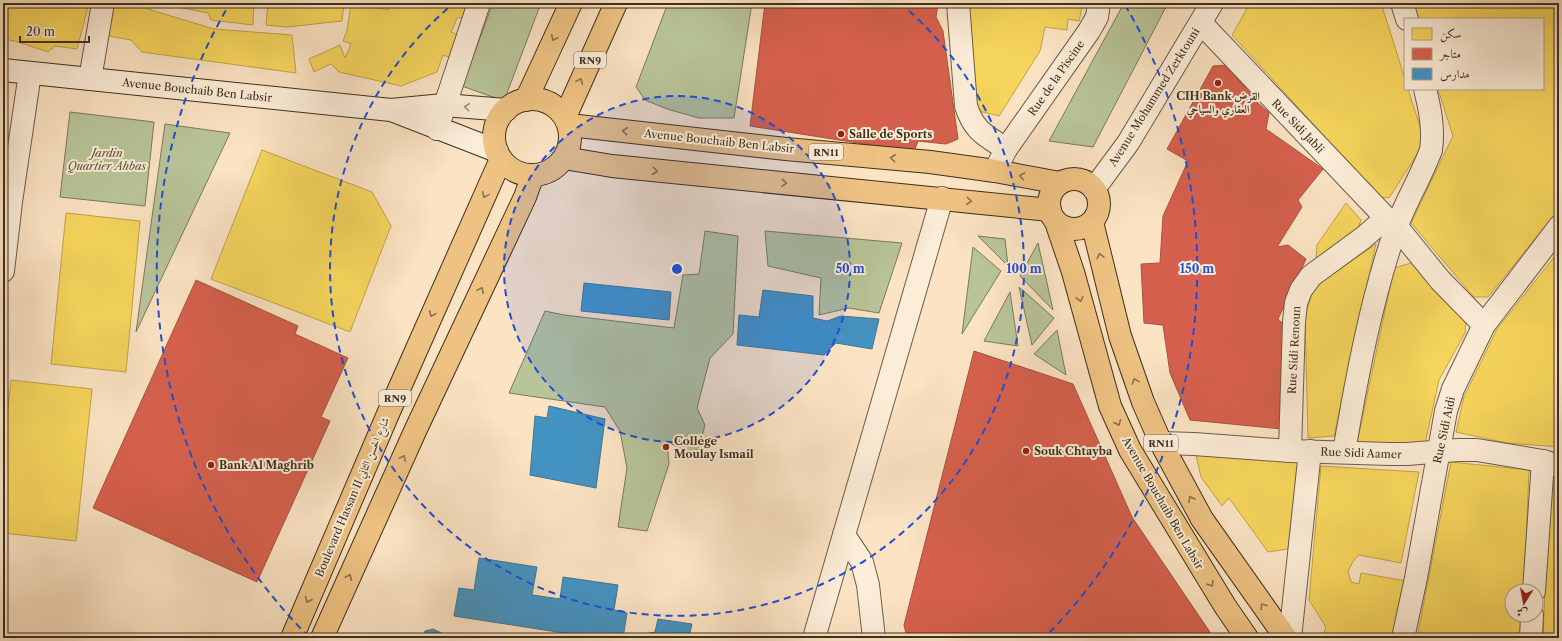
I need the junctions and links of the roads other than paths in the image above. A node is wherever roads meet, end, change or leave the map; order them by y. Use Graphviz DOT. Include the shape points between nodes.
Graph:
graph roads {
  1 [pos="103,3"];
  2 [pos="479,3"];
  3 [pos="570,3"];
  4 [pos="616,3"];
  5 [pos="958,3"];
  6 [pos="1099,3"];
  7 [pos="1212,3"];
  8 [pos="1402,3"];
  9 [pos="1406,18"];
  10 [pos="1201,23"];
  11 [pos="3,70"];
  12 [pos="30,73"];
  13 [pos="90,79"];
  14 [pos="1425,90"];
  15 [pos="526,100"];
  16 [pos="444,105"];
  17 [pos="391,110"];
  18 [pos="506,110"];
  19 [pos="567,121"];
  20 [pos="437,129"];
  21 [pos="1006,150"];
  22 [pos="499,155"];
  23 [pos="564,158"];
  24 [pos="995,171"];
  25 [pos="533,175"];
  26 [pos="1060,183"];
  27 [pos="1094,189"];
  28 [pos="942,198"];
  29 [pos="1053,216"];
  30 [pos="1092,222"];
  31 [pos="1391,222"];
  32 [pos="1559,227"];
  33 [pos="3,271"];
  34 [pos="1484,325"];
  35 [pos="1161,443"];
  36 [pos="1300,451"];
  37 [pos="1344,452"];
  38 [pos="1438,452"];
  39 [pos="1551,463"];
  40 [pos="844,535"];
  41 [pos="1535,583"];
  42 [pos="1532,623"];
  43 [pos="292,638"];
  44 [pos="322,638"];
  45 [pos="814,638"];
  46 [pos="874,638"];
  47 [pos="1247,638"];
  48 [pos="1286,638"];
  49 [pos="1290,638"];
  50 [pos="1403,638"];
  51 [pos="1531,638"];
  1 -- 13 [label="street"];
  2 -- 16 [label="street"];
  3 -- 15 [label="main road, one-way"];
  19 -- 4 [label="main road, RN9, one-way"];
  5 -- 21 [label="street" via="968,114 978,130"];
  6 -- 21 [label="street, Rue de la Piscine" via="1096,18 1089,31"];
  7 -- 10 [label="street, Avenue Mohammed Zerktouni"];
  8 -- 9 [label="street"];
  10 -- 27 [label="street, Avenue Mohammed Zerktouni" via="1128,142"];
  10 -- 31 [label="street, Rue Sidi Jabli"];
  11 -- 12 [label="street, Avenue Bouchaib Ben Labsir"];
  12 -- 13 [label="street, Avenue Bouchaib Ben Labsir"];
  12 -- 33 [label="street"];
  13 -- 17 [label="street, Avenue Bouchaib Ben Labsir"];
  14 -- 31 [label="street" via="1432,126 1431,150"];
  15 -- 18 [label="main road" via="515,103"];
  15 -- 19 [label="main road" via="548,102 558,108"];
  16 -- 17 [label="street, Avenue Bouchaib Ben Labsir"];
  18 -- 16 [label="street, Avenue Bouchaib Ben Labsir, one-way"];
  16 -- 20 [label="street"];
  17 -- 20 [label="street, Avenue Bouchaib Ben Labsir"];
  18 -- 22 [label="main road, Boulevard Hassan II شارع الحسن الثاني / RN9" via="496,125 494,138"];
  19 -- 23 [label="main road, RN9" via="571,136"];
  24 -- 19 [label="main road, Avenue Bouchaib Ben Labsir / RN11, one-way" via="930,162 779,148"];
  20 -- 22 [label="street, Avenue Bouchaib Ben Labsir"];
  21 -- 24 [label="street, Rue de la Piscine"];
  22 -- 25 [label="main road, RN9" via="510,168 521,174"];
  22 -- 43 [label="main road, Boulevard Hassan II شارع الحسن الثاني / RN9, one-way"];
  23 -- 25 [label="main road, RN9" via="551,171"];
  23 -- 28 [label="main road, one-way" via="612,166"];
  26 -- 24 [label="main road, Avenue Bouchaib Ben Labsir / RN11, one-way"];
  44 -- 25 [label="main road, RN9, one-way"];
  26 -- 27 [label="main road, RN11" via="1076,179 1084,181"];
  26 -- 29 [label="main road" via="1049,202"];
  27 -- 30 [label="main road" via="1098,196 1099,208"];
  28 -- 29 [label="main road, one-way"];
  28 -- 40 [label="street"];
  29 -- 30 [label="main road" via="1066,228 1074,229"];
  29 -- 47 [label="main road, Avenue Bouchaib Ben Labsir / RN11, one-way" via="1073,272 1110,406 1130,450 1224,606"];
  35 -- 30 [label="main road, RN11, one-way" via="1143,402 1120,336"];
  31 -- 34 [label="street, Rue Sidi Jabli" via="1440,280"];
  31 -- 36 [label="street, Rue Sidi Renoun" via="1363,238 1311,276 1301,290 1296,303 1294,322"];
  31 -- 37 [label="street" via="1358,371"];
  32 -- 34 [label="street, Rue Sidi Aidi"];
  34 -- 38 [label="street, Rue Sidi Aidi" via="1453,389"];
  35 -- 36 [label="street, Rue Sidi Aamer"];
  48 -- 35 [label="main road, RN11, one-way" via="1202,519"];
  36 -- 37 [label="street, Rue Sidi Aamer"];
  36 -- 49 [label="street, Rue Sidi Renoun"];
  37 -- 38 [label="street, Rue Sidi Aamer"];
  38 -- 39 [label="street, Rue Sidi Aamer" via="1476,450"];
  38 -- 50 [label="street, Rue Sidi Aidi"];
  39 -- 41 [label="street"];
  40 -- 45 [label="street"];
  40 -- 46 [label="street" via="862,562 868,585"];
  42 -- 51 [label="street"];
}
